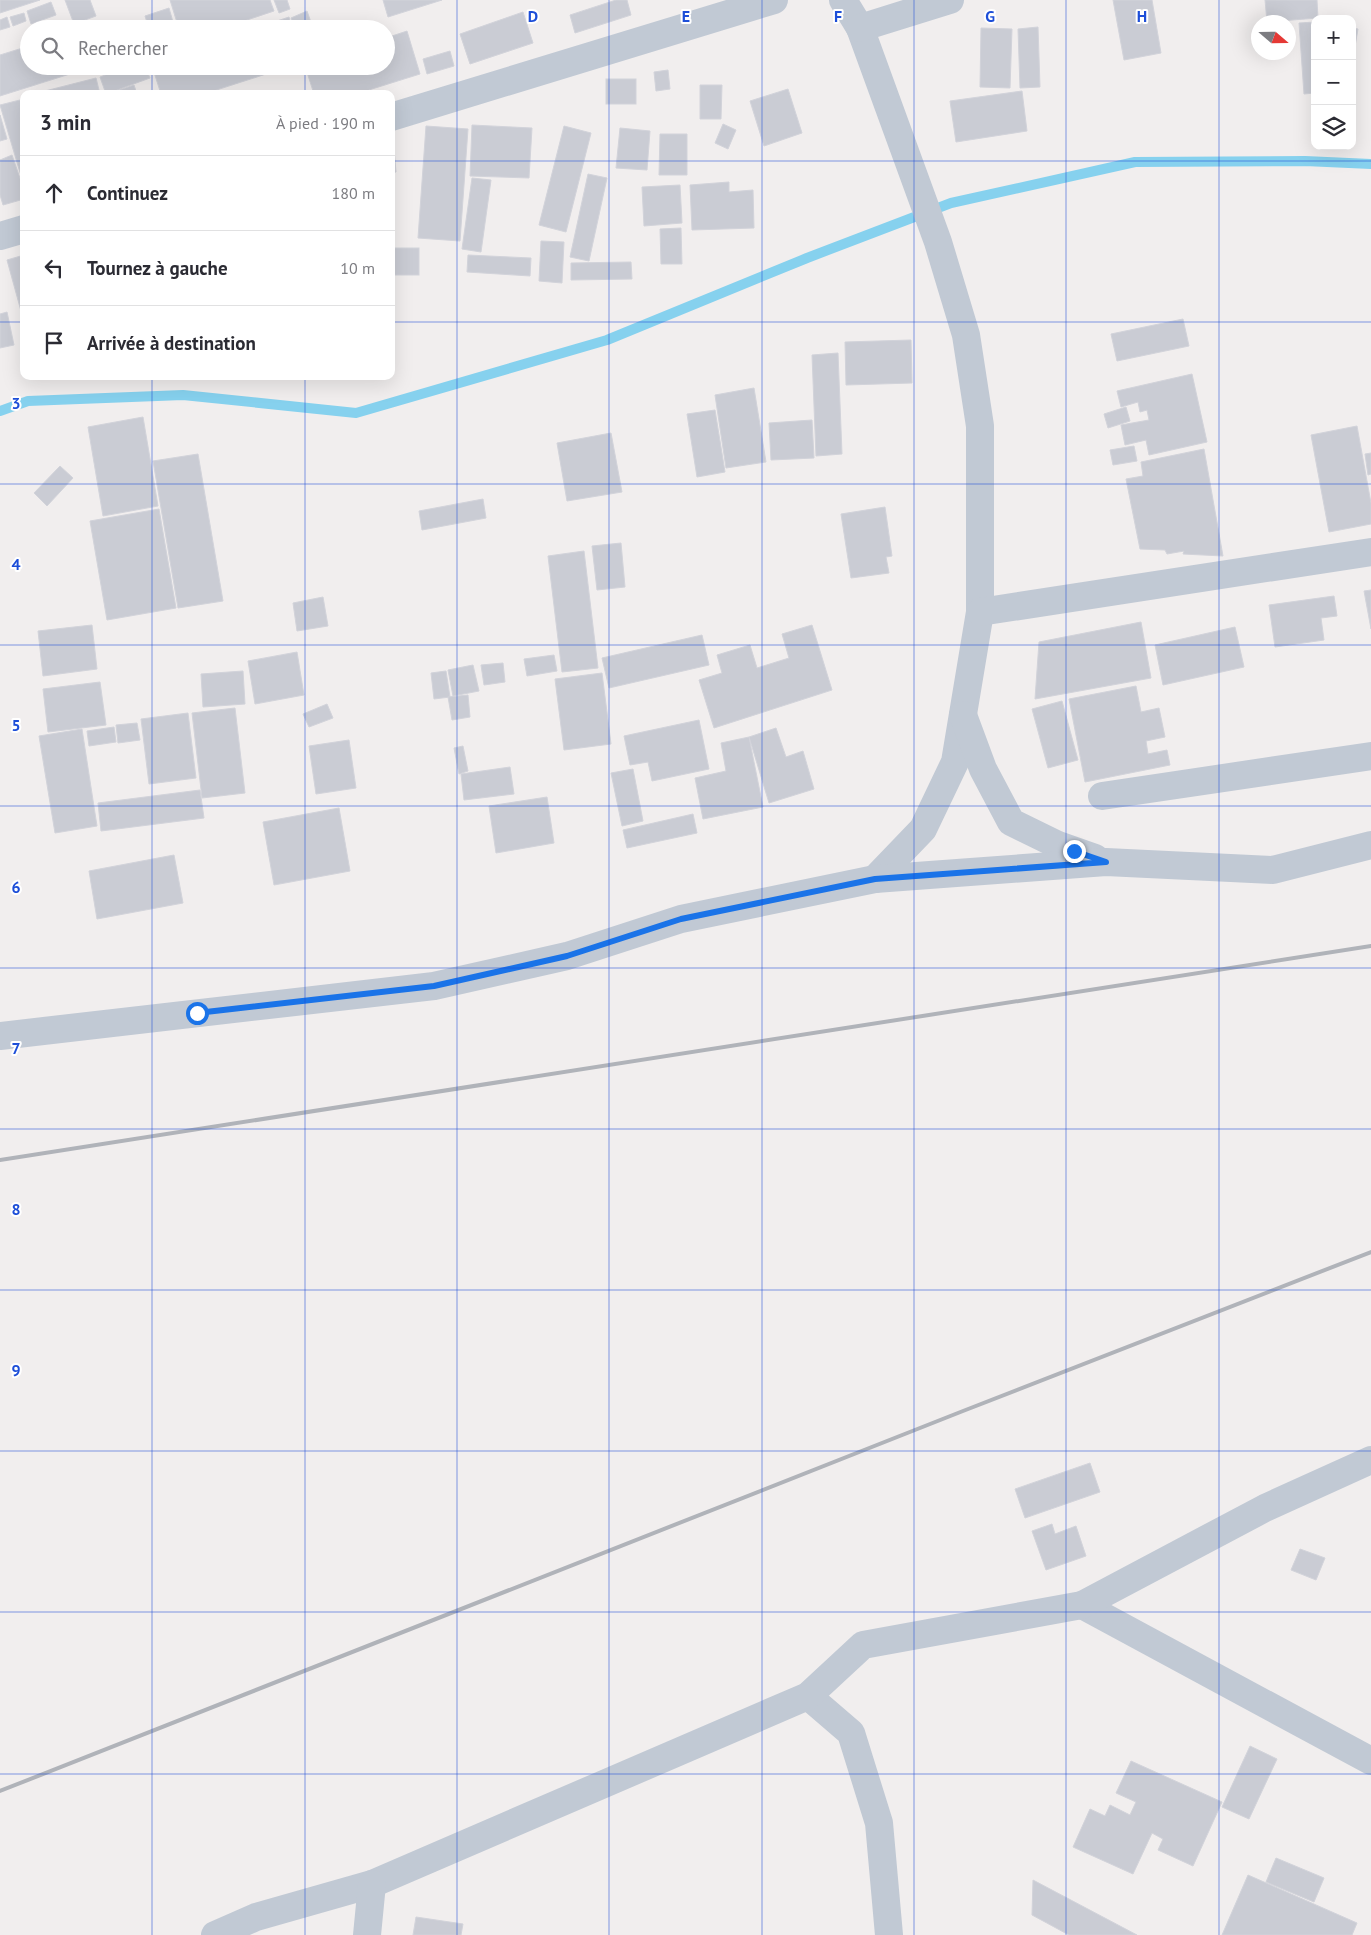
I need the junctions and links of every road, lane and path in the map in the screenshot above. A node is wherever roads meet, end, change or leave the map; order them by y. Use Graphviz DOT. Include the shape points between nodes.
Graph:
graph roads {
  1 [pos="774,0"];
  2 [pos="843,0"];
  3 [pos="950,0"];
  4 [pos="860,28"];
  5 [pos="395,116"];
  6 [pos="20,230"];
  7 [pos="0,236"];
  8 [pos="1371,552"];
  9 [pos="980,612"];
  10 [pos="963,714"];
  11 [pos="1371,756"];
  12 [pos="1102,796"];
  13 [pos="1371,845"];
  14 [pos="1106,862"];
  15 [pos="875,879"];
  16 [pos="0,1036"];
  17 [pos="1371,1460"];
  18 [pos="1082,1605"];
  19 [pos="808,1696"];
  20 [pos="1371,1761"];
  21 [pos="372,1884"];
  22 [pos="215,1935"];
  23 [pos="367,1935"];
  24 [pos="889,1935"];
  1 -- 5 [label="street"];
  2 -- 4 [label="street"];
  3 -- 4 [label="street"];
  4 -- 9 [label="street" via="938,242 966,335 980,426"];
  6 -- 7 [label="street"];
  8 -- 9 [label="street"];
  9 -- 10 [label="street"];
  10 -- 14 [label="street" via="983,769 1011,822 1058,845"];
  10 -- 15 [label="street" via="955,762 923,830"];
  11 -- 12 [label="street"];
  13 -- 14 [label="street" via="1273,870"];
  14 -- 15 [label="street"];
  15 -- 16 [label="street" via="681,919 567,956 434,986"];
  17 -- 18 [label="street" via="1265,1508"];
  18 -- 19 [label="street" via="863,1644"];
  18 -- 20 [label="street"];
  19 -- 21 [label="street"];
  19 -- 24 [label="street" via="851,1733 879,1823"];
  21 -- 22 [label="street" via="256,1917"];
  21 -- 23 [label="street"];
}
